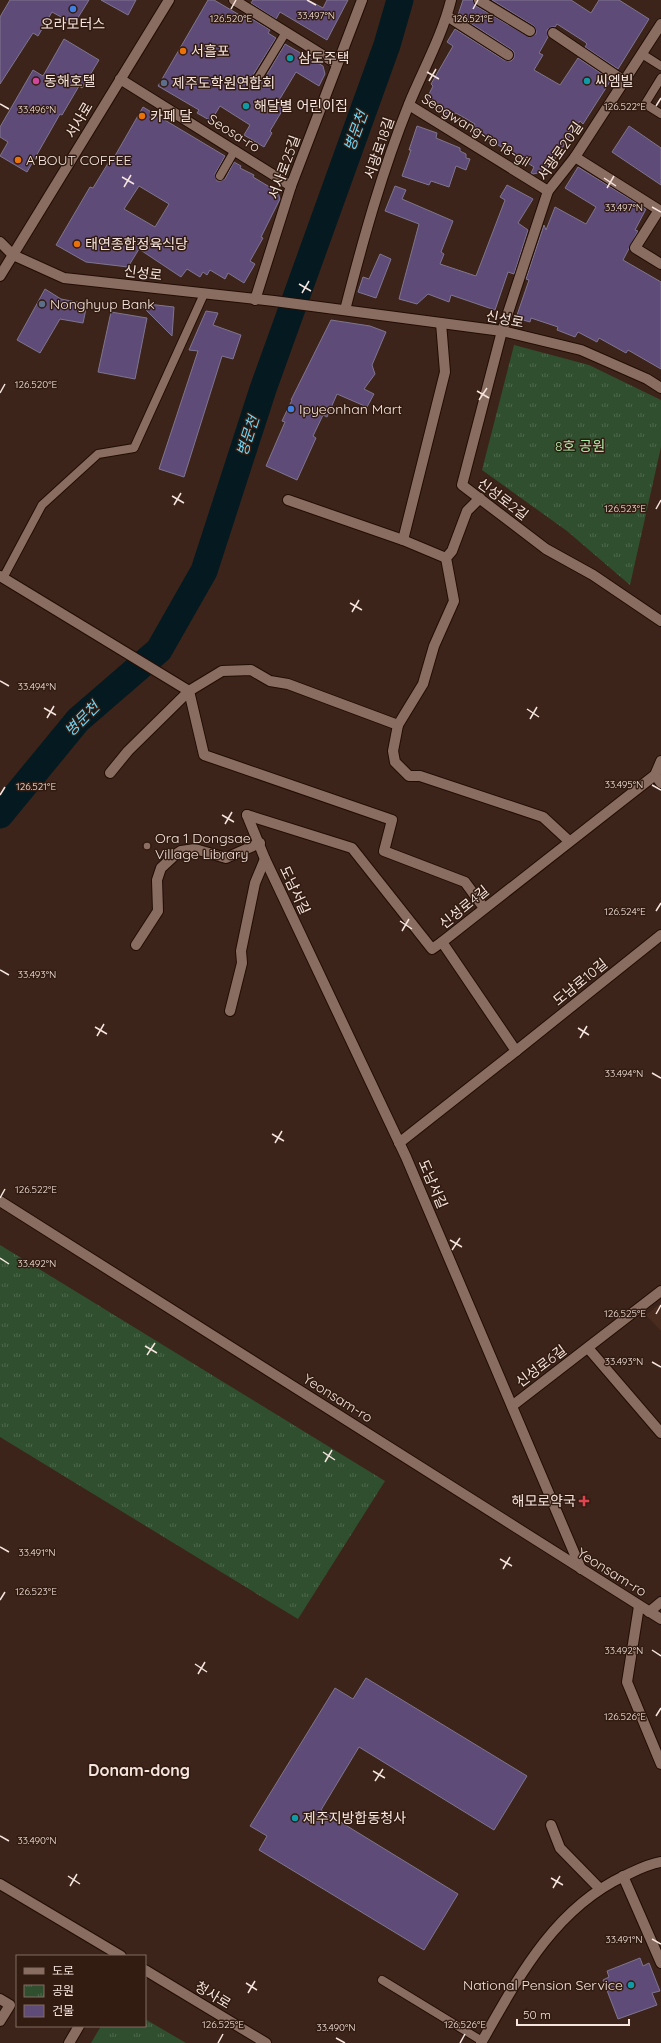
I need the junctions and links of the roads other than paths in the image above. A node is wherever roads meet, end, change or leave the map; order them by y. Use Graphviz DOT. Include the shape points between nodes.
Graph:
graph roads {
  1 [pos="169,0"];
  2 [pos="234,0"];
  3 [pos="362,0"];
  4 [pos="450,0"];
  5 [pos="478,0"];
  6 [pos="447,16"];
  7 [pos="661,24"];
  8 [pos="530,31"];
  9 [pos="286,32"];
  10 [pos="553,33"];
  11 [pos="642,54"];
  12 [pos="508,55"];
  13 [pos="337,64"];
  14 [pos="661,66"];
  15 [pos="258,78"];
  16 [pos="661,78"];
  17 [pos="120,79"];
  18 [pos="624,81"];
  19 [pos="409,105"];
  20 [pos="661,114"];
  21 [pos="235,150"];
  22 [pos="575,157"];
  23 [pos="220,176"];
  24 [pos="291,186"];
  25 [pos="548,191"];
  26 [pos="0,242"];
  27 [pos="13,255"];
  28 [pos="661,264"];
  29 [pos="0,276"];
  30 [pos="204,294"];
  31 [pos="255,300"];
  32 [pos="345,310"];
  33 [pos="441,323"];
  34 [pos="502,331"];
  35 [pos="661,388"];
  36 [pos="480,498"];
  37 [pos="288,500"];
  38 [pos="403,540"];
  39 [pos="446,558"];
  40 [pos="1,577"];
  41 [pos="661,621"];
  42 [pos="189,691"];
  43 [pos="398,725"];
  44 [pos="661,761"];
  45 [pos="110,773"];
  46 [pos="658,779"];
  47 [pos="569,841"];
  48 [pos="260,843"];
  49 [pos="265,859"];
  50 [pos="484,908"];
  51 [pos="661,935"];
  52 [pos="442,942"];
  53 [pos="136,945"];
  54 [pos="230,1011"];
  55 [pos="516,1050"];
  56 [pos="399,1143"];
  57 [pos="0,1201"];
  58 [pos="661,1291"];
  59 [pos="588,1348"];
  60 [pos="512,1406"];
  61 [pos="661,1433"];
  62 [pos="581,1569"];
  63 [pos="661,1602"];
  64 [pos="639,1606"];
  65 [pos="649,1612"];
  66 [pos="661,1619"];
  67 [pos="661,1764"];
  68 [pos="551,1825"];
  69 [pos="661,1862"];
  70 [pos="624,1876"];
  71 [pos="0,1884"];
  72 [pos="600,1889"];
  73 [pos="119,1955"];
  74 [pos="661,1963"];
  75 [pos="146,1971"];
  76 [pos="382,1980"];
  77 [pos="0,1999"];
  78 [pos="0,2022"];
  79 [pos="78,2027"];
  80 [pos="483,2042"];
  81 [pos="69,2043"];
  82 [pos="266,2043"];
  1 -- 17 [label="street, 서사로"];
  2 -- 9 [label="street"];
  3 -- 13 [label="street, 서사로25길"];
  4 -- 6 [label="street, 서광로18길"];
  5 -- 8 [label="street"];
  6 -- 12 [label="street"];
  6 -- 19 [label="street, 서광로18길"];
  7 -- 11 [label="street, 서광로20길"];
  9 -- 13 [label="street"];
  9 -- 15 [label="lane"];
  10 -- 18 [label="street"];
  11 -- 14 [label="lane"];
  11 -- 18 [label="street, 서광로20길"];
  13 -- 24 [label="street, 서사로25길"];
  16 -- 20 [label="lane" via="645,104"];
  17 -- 21 [label="street, Seosa-ro"];
  17 -- 27 [label="street, 서사로"];
  18 -- 22 [label="street, 서광로20길"];
  19 -- 25 [label="street, Seogwang-ro 18-gil"];
  19 -- 32 [label="street, 서광로18길" via="365,233"];
  21 -- 23 [label="lane"];
  21 -- 24 [label="street, Seosa-ro"];
  22 -- 25 [label="street, 서광로20길"];
  22 -- 28 [label="street" via="659,210 635,248"];
  24 -- 31 [label="street, 서사로25길"];
  25 -- 34 [label="street, 서광로20길"];
  26 -- 27 [label="street"];
  27 -- 29 [label="street, 서사로"];
  27 -- 30 [label="street, 신성로" via="64,278"];
  30 -- 31 [label="street, 신성로"];
  30 -- 40 [label="lane" via="134,448 98,454 42,505"];
  31 -- 32 [label="street, 신성로"];
  32 -- 33 [label="street, 신성로"];
  33 -- 34 [label="street, 신성로"];
  33 -- 38 [label="street" via="445,372"];
  34 -- 35 [label="street, 신성로" via="581,350 647,379"];
  34 -- 36 [label="street, 신성로2길" via="462,485"];
  36 -- 39 [label="street" via="467,511 452,551"];
  36 -- 41 [label="street, 신성로2길" via="546,549 593,575"];
  37 -- 38 [label="street"];
  38 -- 39 [label="street"];
  39 -- 43 [label="street" via="454,601 434,646 423,684"];
  40 -- 42 [label="street"];
  42 -- 43 [label="street" via="222,671 250,670 270,681 288,684"];
  42 -- 45 [label="street" via="128,751"];
  42 -- 50 [label="street" via="204,755 392,820 384,851 465,882"];
  43 -- 47 [label="street" via="393,751 396,762 409,776 420,776 543,817"];
  44 -- 46 [label="street, 신성로4길"];
  46 -- 47 [label="street, 신성로4길"];
  47 -- 50 [label="street, 신성로4길"];
  48 -- 49 [label="street, 도남서길"];
  48 -- 52 [label="street, 도남서길" via="247,815 352,848 432,949"];
  48 -- 53 [label="street" via="226,858 195,849 181,851 175,855 161,868 157,880 158,911"];
  49 -- 54 [label="street" via="255,883 241,951 242,963"];
  49 -- 56 [label="street, 도남서길"];
  50 -- 52 [label="street, 신성로4길"];
  51 -- 55 [label="street, 도남로10길"];
  52 -- 55 [label="street, 신성로4길"];
  55 -- 56 [label="street"];
  56 -- 60 [label="street, 도남서길"];
  57 -- 62 [label="street, Yeonsam-ro"];
  58 -- 59 [label="street, 신성로6길"];
  59 -- 60 [label="street, 신성로6길"];
  59 -- 61 [label="street, 신성로6길"];
  60 -- 62 [label="street, 도남서길"];
  62 -- 64 [label="street, Yeonsam-ro"];
  63 -- 65 [label="street"];
  64 -- 65 [label="street, Yeonsam-ro"];
  64 -- 67 [label="street" via="627,1682"];
  65 -- 66 [label="street, Yeonsam-ro"];
  68 -- 72 [label="street" via="560,1848"];
  69 -- 70 [label="street" via="648,1864"];
  70 -- 72 [label="street"];
  70 -- 74 [label="street"];
  71 -- 73 [label="street"];
  72 -- 80 [label="street" via="580,1904 547,1936 513,1985"];
  75 -- 82 [label="street, 청사로"];
  76 -- 80 [label="lane"];
  77 -- 78 [label="street" via="10,2005"];
  79 -- 81 [label="street"];
}
